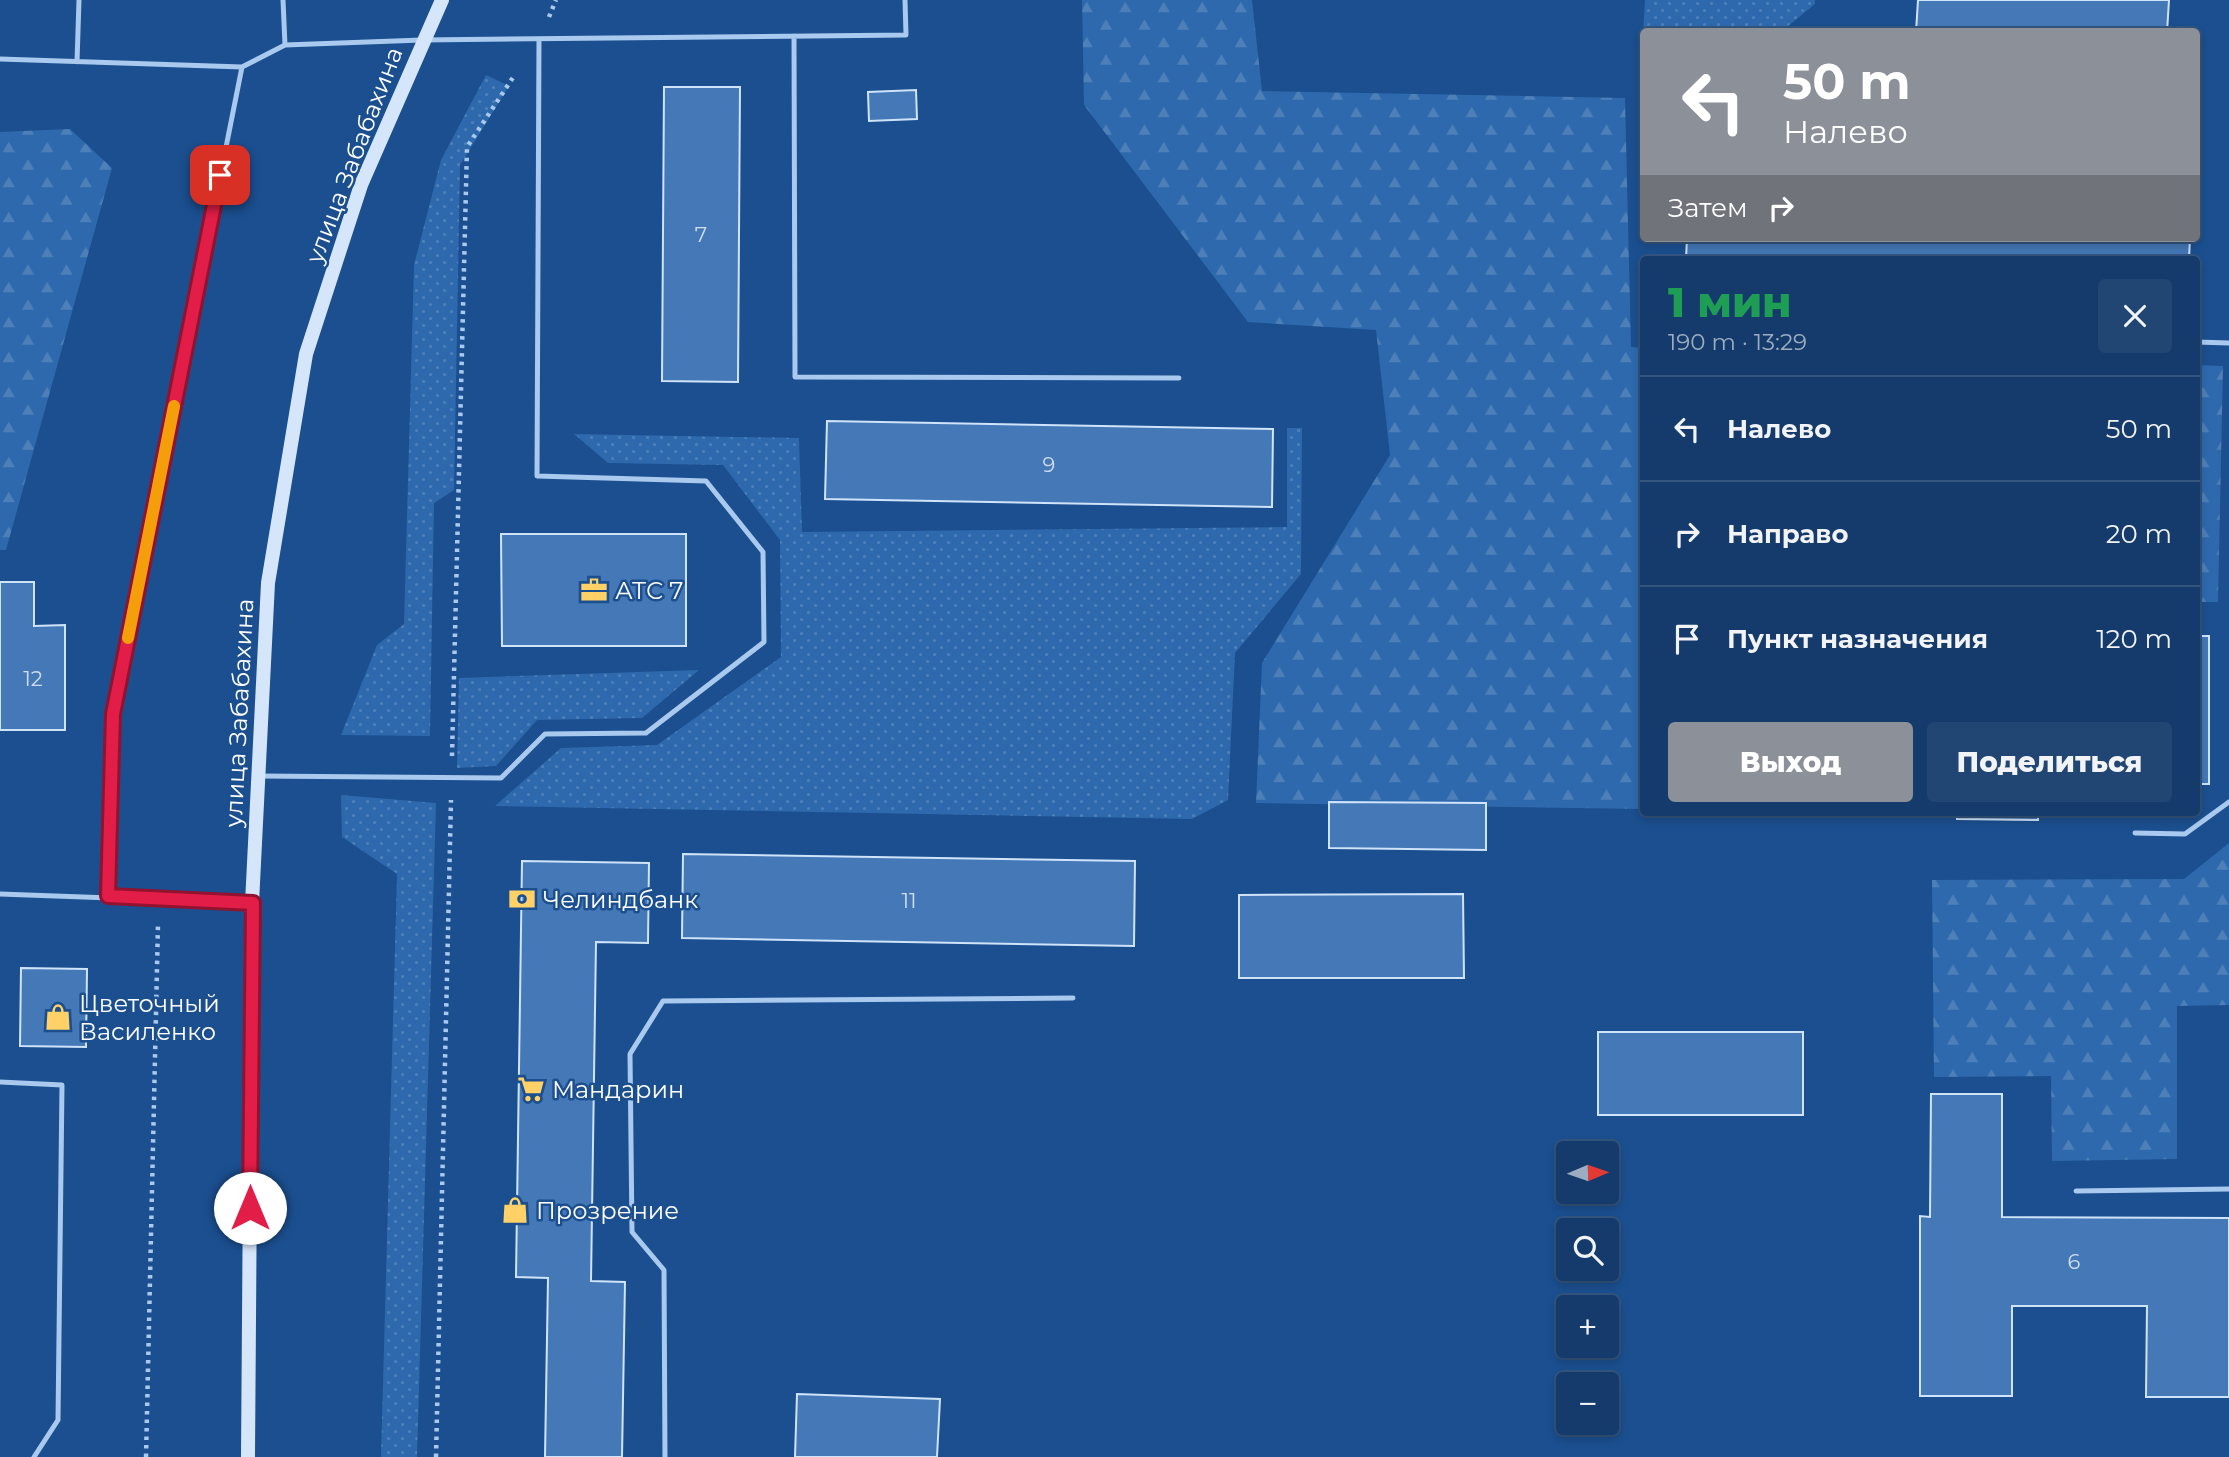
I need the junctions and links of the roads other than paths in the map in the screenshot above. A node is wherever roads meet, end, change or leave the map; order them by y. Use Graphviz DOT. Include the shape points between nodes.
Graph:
graph roads {
  1 [pos="79,0"];
  2 [pos="284,0"];
  3 [pos="442,0"];
  4 [pos="905,0"];
  5 [pos="794,36"];
  6 [pos="539,39"];
  7 [pos="422,40"];
  8 [pos="285,45"];
  9 [pos="0,59"];
  10 [pos="78,62"];
  11 [pos="242,67"];
  12 [pos="2200,342"];
  13 [pos="2229,343"];
  14 [pos="1179,378"];
  15 [pos="258,776"];
  16 [pos="2229,802"];
  17 [pos="2135,833"];
  18 [pos="0,894"];
  19 [pos="108,896"];
  20 [pos="253,903"];
  21 [pos="1073,998"];
  22 [pos="0,1082"];
  23 [pos="2229,1189"];
  24 [pos="2077,1191"];
  25 [pos="34,1457"];
  26 [pos="248,1457"];
  27 [pos="665,1457"];
  1 -- 10 [label="lane"];
  2 -- 8 [label="lane"];
  3 -- 7 [label="street, улица Забабахина"];
  4 -- 5 [label="lane" via="906,35"];
  5 -- 6 [label="lane"];
  5 -- 14 [label="lane" via="795,377"];
  6 -- 7 [label="lane"];
  6 -- 15 [label="lane" via="537,477 706,481 762,552 764,642 646,733 545,734 501,778"];
  7 -- 8 [label="lane"];
  7 -- 15 [label="street, улица Забабахина" via="361,185 306,354 268,583"];
  8 -- 11 [label="lane"];
  9 -- 10 [label="lane"];
  10 -- 11 [label="lane"];
  11 -- 19 [label="lane" via="113,714"];
  12 -- 13 [label="lane"];
  15 -- 20 [label="street, улица Забабахина"];
  16 -- 17 [label="lane" via="2185,834"];
  18 -- 19 [label="lane"];
  19 -- 20 [label="lane"];
  20 -- 26 [label="street, улица Забабахина"];
  21 -- 27 [label="lane" via="663,1001 630,1054 632,1232 664,1270"];
  22 -- 25 [label="lane" via="62,1085 58,1420"];
  23 -- 24 [label="lane"];
}
